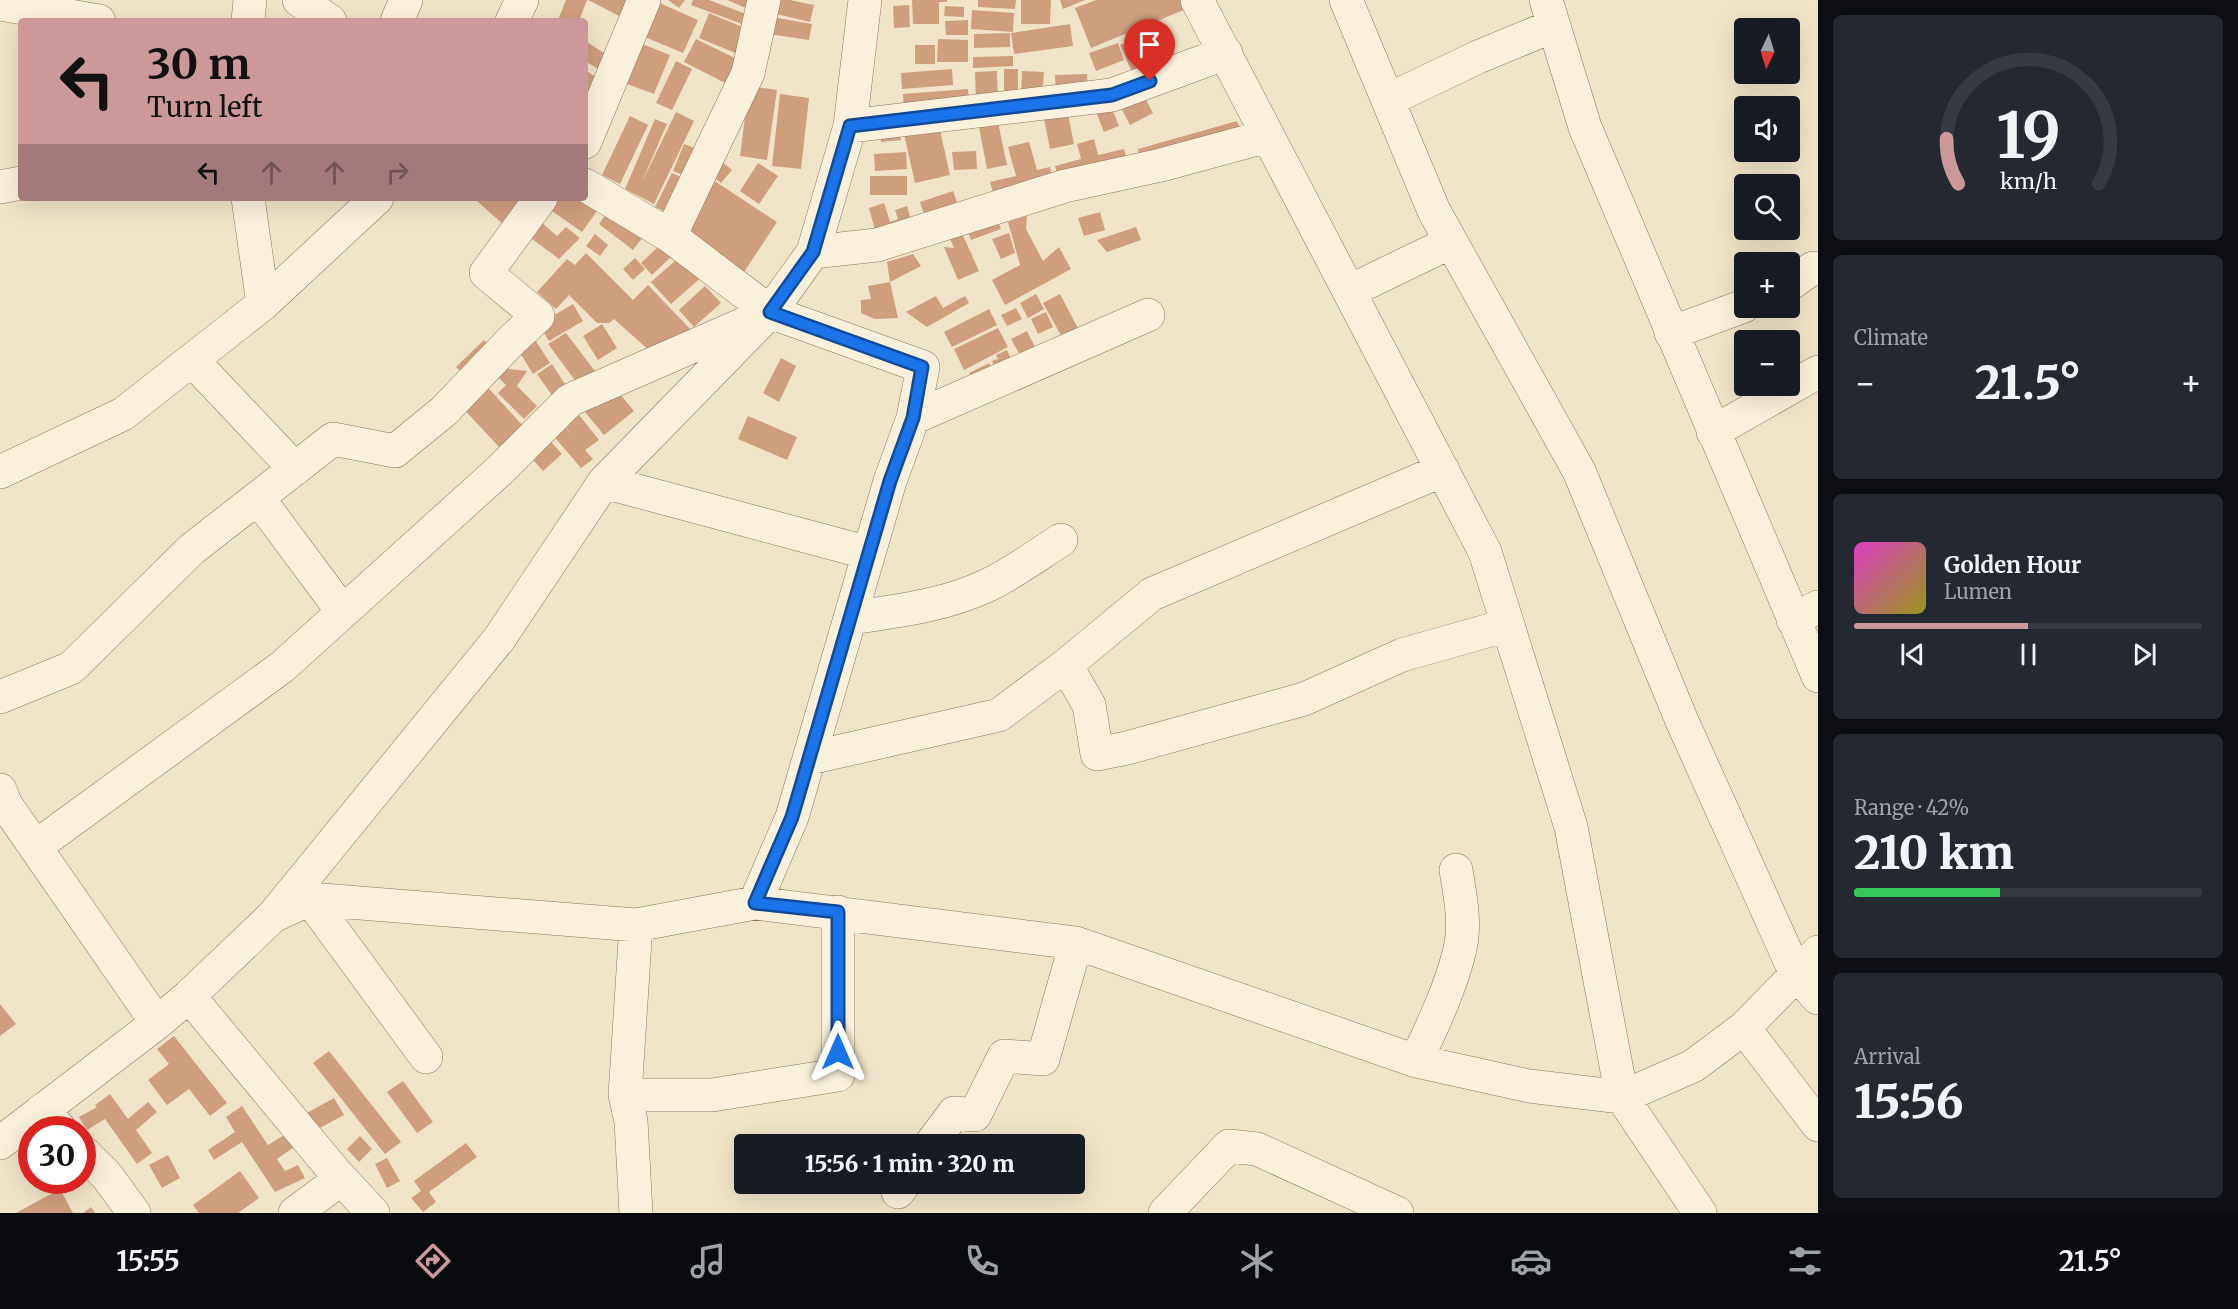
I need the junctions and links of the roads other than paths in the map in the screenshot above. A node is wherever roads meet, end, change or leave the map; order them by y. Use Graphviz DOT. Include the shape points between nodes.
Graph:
graph roads {
  1 [pos="250,0"];
  2 [pos="298,0"];
  3 [pos="406,0"];
  4 [pos="522,0"];
  5 [pos="644,0"];
  6 [pos="764,0"];
  7 [pos="866,0"];
  8 [pos="1197,0"];
  9 [pos="1346,0"];
  10 [pos="0,4"];
  11 [pos="89,13"];
  12 [pos="1550,13"];
  13 [pos="248,18"];
  14 [pos="325,18"];
  15 [pos="398,18"];
  16 [pos="513,18"];
  17 [pos="1226,53"];
  18 [pos="1388,100"];
  19 [pos="850,126"];
  20 [pos="588,135"];
  21 [pos="1268,136"];
  22 [pos="18,184"];
  23 [pos="0,187"];
  24 [pos="588,187"];
  25 [pos="248,201"];
  26 [pos="374,201"];
  27 [pos="540,201"];
  28 [pos="670,236"];
  29 [pos="1451,242"];
  30 [pos="813,252"];
  31 [pos="1350,291"];
  32 [pos="264,304"];
  33 [pos="1734,310"];
  34 [pos="770,312"];
  35 [pos="1148,315"];
  36 [pos="1671,333"];
  37 [pos="192,360"];
  38 [pos="1818,372"];
  39 [pos="913,418"];
  40 [pos="1713,432"];
  41 [pos="295,469"];
  42 [pos="1443,470"];
  43 [pos="0,472"];
  44 [pos="604,482"];
  45 [pos="258,498"];
  46 [pos="1061,540"];
  47 [pos="869,553"];
  48 [pos="343,612"];
  49 [pos="1806,613"];
  50 [pos="851,618"];
  51 [pos="1508,625"];
  52 [pos="1066,665"];
  53 [pos="1818,676"];
  54 [pos="0,697"];
  55 [pos="810,759"];
  56 [pos="0,790"];
  57 [pos="35,847"];
  58 [pos="1456,870"];
  59 [pos="310,899"];
  60 [pos="755,903"];
  61 [pos="838,912"];
  62 [pos="273,916"];
  63 [pos="636,926"];
  64 [pos="1076,943"];
  65 [pos="1807,963"];
  66 [pos="189,996"];
  67 [pos="1818,998"];
  68 [pos="157,1023"];
  69 [pos="1744,1028"];
  70 [pos="426,1057"];
  71 [pos="1416,1061"];
  72 [pos="625,1095"];
  73 [pos="1622,1096"];
  74 [pos="56,1116"];
  75 [pos="1818,1125"];
  76 [pos="938,1134"];
  77 [pos="18,1135"];
  78 [pos="0,1143"];
  79 [pos="96,1164"];
  80 [pos="342,1179"];
  81 [pos="1176,1209"];
  82 [pos="134,1213"];
  83 [pos="295,1213"];
  84 [pos="373,1213"];
  85 [pos="636,1213"];
  86 [pos="1397,1213"];
  87 [pos="1700,1213"];
  1 -- 13 [label="street"];
  2 -- 14 [label="street"];
  3 -- 15 [label="street"];
  4 -- 16 [label="street"];
  5 -- 20 [label="street"];
  6 -- 28 [label="street" via="748,73"];
  7 -- 19 [label="street"];
  8 -- 17 [label="street"];
  9 -- 18 [label="street"];
  10 -- 11 [label="street"];
  12 -- 18 [label="street" via="1478,57"];
  12 -- 36 [label="street" via="1585,127"];
  17 -- 19 [label="street" via="1112,95"];
  17 -- 21 [label="street"];
  18 -- 29 [label="street"];
  19 -- 30 [label="street"];
  21 -- 30 [label="street" via="1065,186 877,245"];
  21 -- 31 [label="street"];
  22 -- 23 [label="street"];
  24 -- 28 [label="street"];
  25 -- 32 [label="street"];
  26 -- 32 [label="street"];
  27 -- 41 [label="street" via="486,273 538,316 444,411 395,451 333,439"];
  28 -- 34 [label="street"];
  29 -- 31 [label="street"];
  29 -- 65 [label="street" via="1579,471 1682,722"];
  30 -- 34 [label="street"];
  31 -- 42 [label="street"];
  32 -- 37 [label="street"];
  33 -- 36 [label="street"];
  34 -- 39 [label="street" via="922,367"];
  34 -- 44 [label="street"];
  34 -- 48 [label="street" via="570,400 499,471"];
  35 -- 39 [label="street"];
  36 -- 40 [label="street"];
  37 -- 41 [label="street"];
  37 -- 43 [label="street" via="123,414"];
  38 -- 40 [label="street"];
  39 -- 47 [label="street"];
  40 -- 49 [label="street"];
  41 -- 45 [label="street"];
  42 -- 51 [label="street" via="1485,552"];
  42 -- 52 [label="street" via="1152,594"];
  44 -- 47 [label="street"];
  44 -- 62 [label="street" via="499,639"];
  45 -- 48 [label="street"];
  45 -- 54 [label="street" via="192,549 71,668"];
  46 -- 50 [label="street" via="985,586 930,606"];
  47 -- 50 [label="street"];
  48 -- 57 [label="street" via="282,667"];
  49 -- 53 [label="street"];
  50 -- 55 [label="street"];
  51 -- 52 [label="street" via="1402,655 1304,699 1097,754 1089,705"];
  51 -- 73 [label="street" via="1571,826"];
  52 -- 55 [label="street" via="999,715"];
  55 -- 60 [label="street" via="792,817"];
  56 -- 57 [label="street"];
  57 -- 68 [label="street"];
  58 -- 71 [label="street" via="1462,911 1460,947"];
  59 -- 62 [label="street"];
  59 -- 63 [label="street"];
  59 -- 70 [label="street"];
  60 -- 61 [label="street"];
  60 -- 63 [label="street"];
  61 -- 64 [label="street"];
  61 -- 72 [label="street" via="838,1075 712,1095"];
  62 -- 66 [label="street"];
  63 -- 72 [label="street"];
  64 -- 71 [label="street"];
  64 -- 76 [label="street" via="1043,1059 1004,1056 975,1114 954,1113"];
  65 -- 67 [label="street"];
  65 -- 69 [label="street"];
  66 -- 68 [label="street"];
  66 -- 80 [label="street"];
  68 -- 74 [label="street"];
  69 -- 73 [label="street" via="1693,1066"];
  69 -- 75 [label="street"];
  71 -- 73 [label="street" via="1529,1086"];
  72 -- 85 [label="street" via="631,1121"];
  73 -- 87 [label="street"];
  77 -- 78 [label="street"];
  79 -- 82 [label="street"];
  80 -- 83 [label="street"];
  80 -- 84 [label="street"];
  81 -- 86 [label="street" via="1229,1146 1257,1149"];
}
